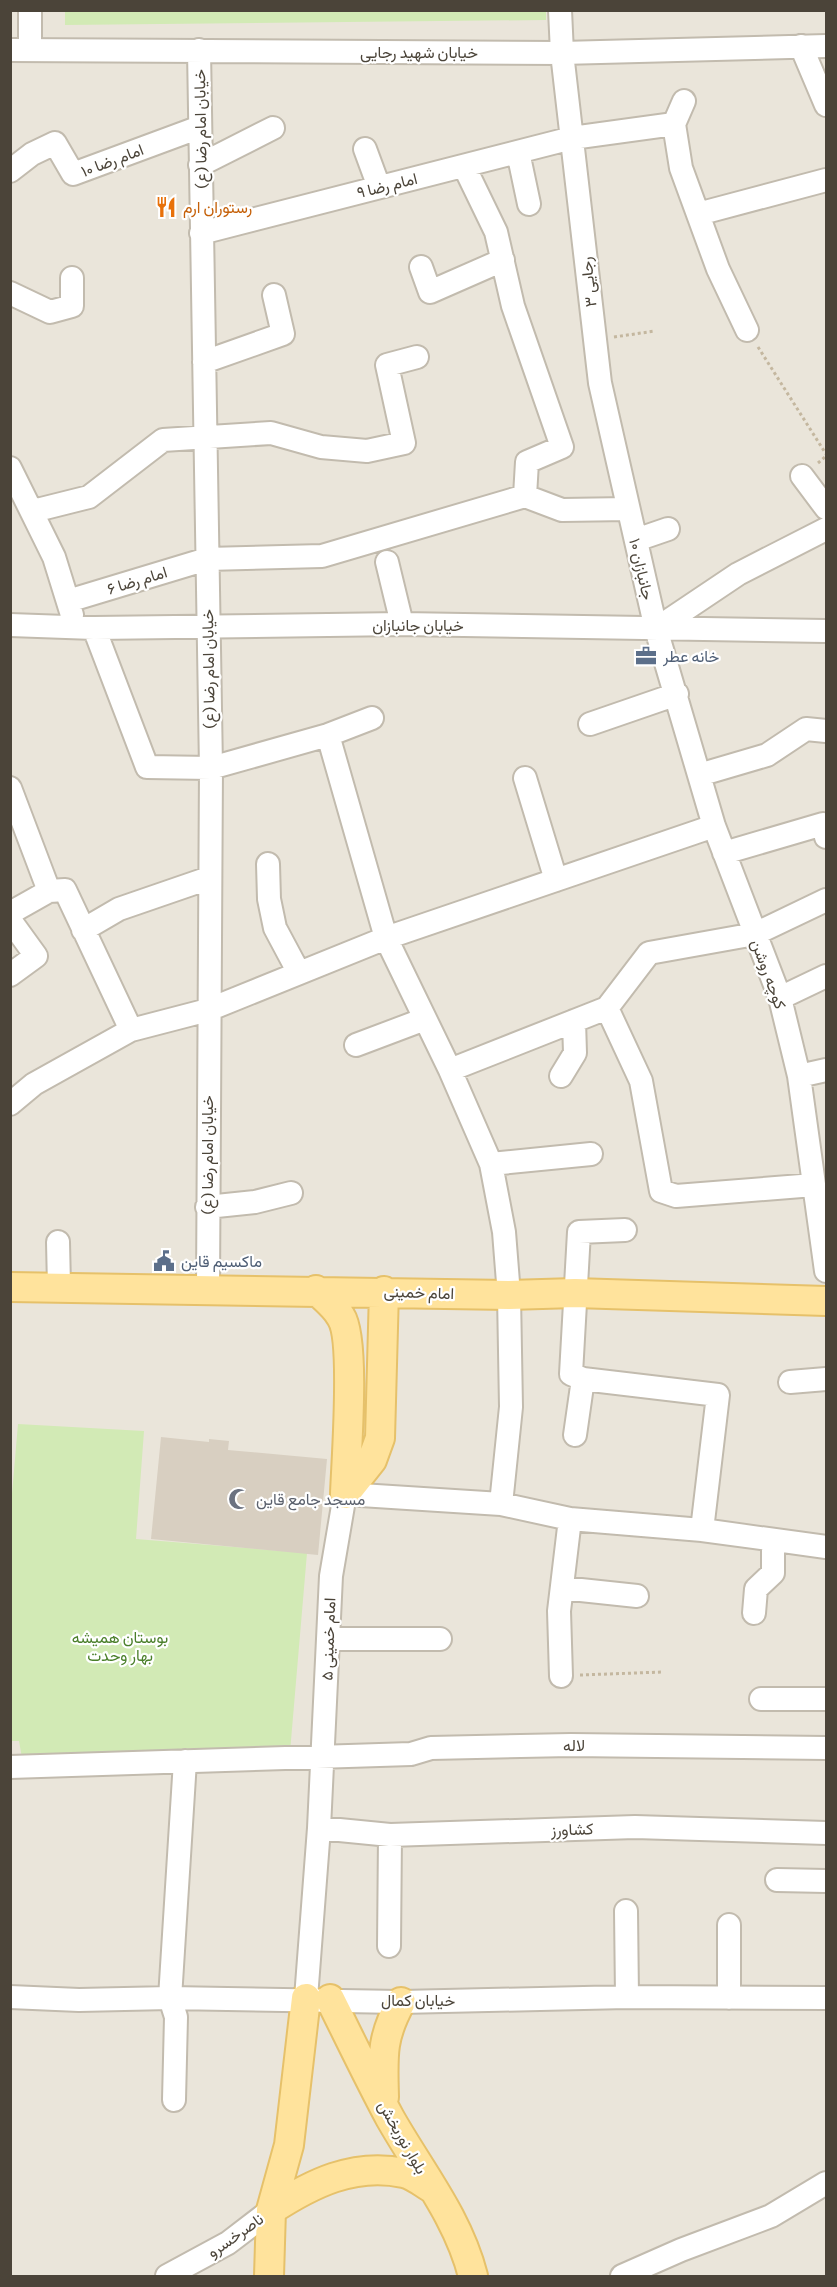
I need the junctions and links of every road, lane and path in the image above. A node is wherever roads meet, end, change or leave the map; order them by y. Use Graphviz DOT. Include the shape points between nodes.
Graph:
graph roads {
  1 [pos="30,10"];
  2 [pos="560,10"];
  3 [pos="801,46"];
  4 [pos="826,46"];
  5 [pos="20,50"];
  6 [pos="199,50"];
  7 [pos="562,53"];
  8 [pos="684,101"];
  9 [pos="826,105"];
  10 [pos="674,124"];
  11 [pos="200,127"];
  12 [pos="273,128"];
  13 [pos="572,138"];
  14 [pos="365,149"];
  15 [pos="518,152"];
  16 [pos="200,165"];
  17 [pos="464,166"];
  18 [pos="10,171"];
  19 [pos="826,180"];
  20 [pos="379,187"];
  21 [pos="529,204"];
  22 [pos="698,214"];
  23 [pos="201,233"];
  24 [pos="503,260"];
  25 [pos="421,267"];
  26 [pos="72,278"];
  27 [pos="10,293"];
  28 [pos="274,295"];
  29 [pos="747,330"];
  30 [pos="655,331"];
  31 [pos="594,340"];
  32 [pos="417,357"];
  33 [pos="204,362"];
  34 [pos="205,437"];
  35 [pos="826,454"];
  36 [pos="10,468"];
  37 [pos="802,476"];
  38 [pos="525,496"];
  39 [pos="826,508"];
  40 [pos="628,509"];
  41 [pos="33,511"];
  42 [pos="668,529"];
  43 [pos="826,529"];
  44 [pos="636,540"];
  45 [pos="207,559"];
  46 [pos="387,562"];
  47 [pos="68,601"];
  48 [pos="402,624"];
  49 [pos="10,625"];
  50 [pos="85,628"];
  51 [pos="207,628"];
  52 [pos="656,629"];
  53 [pos="826,631"];
  54 [pos="677,694"];
  55 [pos="372,718"];
  56 [pos="590,724"];
  57 [pos="826,731"];
  58 [pos="328,735"];
  59 [pos="211,768"];
  60 [pos="699,775"];
  61 [pos="525,777"];
  62 [pos="10,788"];
  63 [pos="714,826"];
  64 [pos="826,837"];
  65 [pos="724,853"];
  66 [pos="268,864"];
  67 [pos="209,878"];
  68 [pos="556,880"];
  69 [pos="49,891"];
  70 [pos="826,900"];
  71 [pos="10,913"];
  72 [pos="10,920"];
  73 [pos="83,930"];
  74 [pos="755,933"];
  75 [pos="386,938"];
  76 [pos="299,973"];
  77 [pos="10,975"];
  78 [pos="826,975"];
  79 [pos="780,998"];
  80 [pos="608,1008"];
  81 [pos="208,1010"];
  82 [pos="425,1019"];
  83 [pos="574,1021"];
  84 [pos="131,1030"];
  85 [pos="356,1045"];
  86 [pos="450,1070"];
  87 [pos="826,1070"];
  88 [pos="561,1076"];
  89 [pos="799,1076"];
  90 [pos="10,1104"];
  91 [pos="818,1147"];
  92 [pos="591,1154"];
  93 [pos="491,1164"];
  94 [pos="814,1185"];
  95 [pos="291,1193"];
  96 [pos="207,1207"];
  97 [pos="625,1230"];
  98 [pos="58,1242"];
  99 [pos="826,1267"];
  100 [pos="59,1286"];
  101 [pos="10,1287"];
  102 [pos="208,1288"];
  103 [pos="315,1290"];
  104 [pos="384,1291"];
  105 [pos="575,1293"];
  106 [pos="509,1295"];
  107 [pos="826,1301"];
  108 [pos="583,1379"];
  109 [pos="826,1379"];
  110 [pos="790,1382"];
  111 [pos="575,1435"];
  112 [pos="345,1494"];
  113 [pos="501,1504"];
  114 [pos="570,1519"];
  115 [pos="702,1530"];
  116 [pos="774,1540"];
  117 [pos="826,1547"];
  118 [pos="562,1588"];
  119 [pos="637,1596"];
  120 [pos="754,1613"];
  121 [pos="440,1639"];
  122 [pos="329,1640"];
  123 [pos="663,1672"];
  124 [pos="561,1676"];
  125 [pos="760,1699"];
  126 [pos="826,1699"];
  127 [pos="826,1748"];
  128 [pos="323,1758"];
  129 [pos="185,1761"];
  130 [pos="10,1767"];
  131 [pos="319,1828"];
  132 [pos="826,1833"];
  133 [pos="390,1835"];
  134 [pos="777,1880"];
  135 [pos="826,1881"];
  136 [pos="626,1911"];
  137 [pos="729,1925"];
  138 [pos="389,1946"];
  139 [pos="10,1997"];
  140 [pos="627,1997"];
  141 [pos="170,1998"];
  142 [pos="729,1998"];
  143 [pos="826,1998"];
  144 [pos="318,1999"];
  145 [pos="401,2002"];
  146 [pos="174,2100"];
  147 [pos="384,2105"];
  148 [pos="826,2183"];
  149 [pos="433,2189"];
  150 [pos="271,2210"];
  151 [pos="167,2277"];
  152 [pos="269,2277"];
  153 [pos="473,2277"];
  154 [pos="622,2277"];
  1 -- 5 [label="street"];
  2 -- 7 [label="street, رجایی ۳"];
  3 -- 4 [label="street, خیابان شهید رجایی"];
  3 -- 7 [label="street, خیابان شهید رجایی"];
  3 -- 9 [label="street"];
  5 -- 6 [label="street, خیابان شهید رجایی"];
  6 -- 7 [label="street, خیابان شهید رجایی"];
  6 -- 11 [label="street, خیابان امام رضا (ع)"];
  7 -- 13 [label="street, رجایی ۳"];
  8 -- 10 [label="street"];
  10 -- 13 [label="street, امام رضا ۹"];
  10 -- 22 [label="street" via="681,168"];
  11 -- 16 [label="street, خیابان امام رضا (ع)"];
  11 -- 18 [label="street, امام رضا ۱۰" via="73,174 55,143"];
  12 -- 16 [label="street"];
  13 -- 15 [label="street, امام رضا ۹"];
  13 -- 31 [label="street, رجایی ۳"];
  14 -- 20 [label="street"];
  15 -- 17 [label="street, امام رضا ۹"];
  15 -- 21 [label="street"];
  16 -- 23 [label="street, خیابان امام رضا (ع)"];
  17 -- 20 [label="street, امام رضا ۹"];
  17 -- 24 [label="street" via="496,232"];
  19 -- 22 [label="street"];
  20 -- 23 [label="street, امام رضا ۹"];
  22 -- 29 [label="street" via="717,269"];
  23 -- 33 [label="street, خیابان امام رضا (ع)"];
  24 -- 25 [label="street" via="430,292"];
  24 -- 38 [label="street" via="513,306 562,447 527,462"];
  26 -- 27 [label="street" via="72,306 50,312"];
  28 -- 33 [label="street" via="283,334"];
  29 -- 35 [label="path"];
  30 -- 31 [label="path"];
  31 -- 40 [label="street, رجایی ۳"];
  32 -- 34 [label="street" via="387,365 404,443 367,451 321,447 270,433"];
  33 -- 34 [label="street, خیابان امام رضا (ع)"];
  34 -- 41 [label="street" via="163,440 89,498"];
  34 -- 45 [label="street, خیابان امام رضا (ع)"];
  36 -- 41 [label="street"];
  37 -- 39 [label="street"];
  38 -- 40 [label="street" via="562,510"];
  38 -- 45 [label="street, امام رضا ۶" via="322,556"];
  40 -- 44 [label="street, جانبازان ۱۰"];
  41 -- 47 [label="street" via="54,556"];
  42 -- 44 [label="street"];
  43 -- 52 [label="street" via="738,574"];
  44 -- 52 [label="street, جانبازان ۱۰"];
  45 -- 47 [label="street, امام رضا ۶"];
  45 -- 51 [label="street, خیابان امام رضا (ع)"];
  46 -- 48 [label="street"];
  47 -- 50 [label="street"];
  48 -- 51 [label="street, خیابان جانبازان"];
  48 -- 52 [label="street, خیابان جانبازان"];
  49 -- 50 [label="street, خیابان جانبازان"];
  50 -- 51 [label="street, خیابان جانبازان"];
  50 -- 59 [label="street" via="147,767"];
  51 -- 59 [label="street, خیابان امام رضا (ع)"];
  52 -- 53 [label="street, خیابان جانبازان"];
  52 -- 54 [label="street, جانبازان ۱۰"];
  54 -- 56 [label="street"];
  54 -- 60 [label="street, کوچه روشن"];
  55 -- 58 [label="street"];
  57 -- 60 [label="street" via="806,729 767,755"];
  58 -- 59 [label="street"];
  58 -- 75 [label="street"];
  59 -- 67 [label="street, خیابان امام رضا (ع)"];
  60 -- 63 [label="street, کوچه روشن"];
  61 -- 68 [label="street"];
  62 -- 69 [label="street"];
  63 -- 65 [label="street, کوچه روشن"];
  63 -- 68 [label="street"];
  64 -- 65 [label="street" via="823,824"];
  65 -- 74 [label="street, کوچه روشن"];
  66 -- 76 [label="street" via="275,928"];
  67 -- 73 [label="street" via="119,909"];
  67 -- 81 [label="street, خیابان امام رضا (ع)"];
  68 -- 75 [label="street"];
  69 -- 71 [label="street"];
  69 -- 73 [label="street" via="65,890"];
  70 -- 74 [label="street"];
  72 -- 77 [label="street" via="36,956"];
  73 -- 84 [label="street"];
  74 -- 79 [label="street, کوچه روشن"];
  74 -- 80 [label="street" via="649,953"];
  75 -- 76 [label="street"];
  75 -- 82 [label="street"];
  76 -- 81 [label="street"];
  78 -- 79 [label="street"];
  79 -- 89 [label="street, کوچه روشن"];
  80 -- 83 [label="street"];
  80 -- 94 [label="street" via="642,1081 661,1191 676,1196"];
  81 -- 84 [label="street"];
  81 -- 96 [label="street, خیابان امام رضا (ع)"];
  82 -- 85 [label="street"];
  82 -- 86 [label="street"];
  83 -- 86 [label="street"];
  83 -- 88 [label="street" via="574,1053"];
  84 -- 90 [label="street" via="34,1084"];
  86 -- 93 [label="street"];
  87 -- 89 [label="street"];
  89 -- 91 [label="street, کوچه روشن"];
  91 -- 94 [label="street, کوچه روشن"];
  92 -- 93 [label="street"];
  93 -- 106 [label="street" via="504,1232"];
  94 -- 99 [label="street, کوچه روشن"];
  95 -- 96 [label="street"];
  96 -- 102 [label="street, خیابان امام رضا (ع)"];
  97 -- 105 [label="street" via="579,1232"];
  98 -- 100 [label="street"];
  100 -- 101 [label="main road, امام خمینی"];
  100 -- 102 [label="main road, امام خمینی"];
  102 -- 103 [label="main road, امام خمینی"];
  103 -- 104 [label="main road, امام خمینی"];
  103 -- 112 [label="main road" via="343,1318 346,1338 349,1396"];
  104 -- 106 [label="main road, امام خمینی"];
  104 -- 112 [label="main road, امام خمینی ۵" via="380,1438 372,1460"];
  105 -- 106 [label="main road, امام خمینی"];
  105 -- 107 [label="main road, امام خمینی"];
  105 -- 108 [label="street" via="571,1374"];
  106 -- 113 [label="street" via="511,1407"];
  108 -- 111 [label="street"];
  108 -- 115 [label="street" via="718,1395"];
  109 -- 110 [label="street"];
  112 -- 113 [label="street"];
  112 -- 122 [label="street, امام خمینی ۵" via="331,1576"];
  113 -- 114 [label="street"];
  114 -- 115 [label="street"];
  114 -- 118 [label="street"];
  115 -- 116 [label="street"];
  116 -- 117 [label="street"];
  116 -- 120 [label="street" via="773,1573 756,1590"];
  118 -- 119 [label="street"];
  118 -- 124 [label="street"];
  121 -- 122 [label="street"];
  122 -- 128 [label="street, امام خمینی ۵"];
  123 -- 124 [label="path"];
  125 -- 126 [label="street"];
  127 -- 128 [label="street, لاله" via="559,1745 431,1748 411,1754"];
  128 -- 129 [label="street, لاله"];
  128 -- 131 [label="street, امام خمینی ۵"];
  129 -- 130 [label="street, لاله"];
  129 -- 141 [label="street"];
  131 -- 133 [label="street, کشاورز"];
  131 -- 144 [label="street, امام خمینی ۵"];
  132 -- 133 [label="street, کشاورز" via="635,1827"];
  133 -- 138 [label="street"];
  134 -- 135 [label="street"];
  136 -- 140 [label="street"];
  137 -- 142 [label="street"];
  139 -- 141 [label="street, خیابان کمال"];
  140 -- 142 [label="street, خیابان کمال"];
  140 -- 145 [label="street, خیابان کمال"];
  141 -- 144 [label="street, خیابان کمال"];
  141 -- 146 [label="street" via="176,2017"];
  142 -- 143 [label="street, خیابان کمال"];
  144 -- 145 [label="street, خیابان کمال"];
  144 -- 147 [label="main road, بلوار نوربخش"];
  144 -- 150 [label="main road" via="289,2145"];
  145 -- 147 [label="main road" via="383,2044"];
  147 -- 149 [label="main road, بلوار نوربخش"];
  148 -- 154 [label="street" via="771,2216"];
  149 -- 150 [label="main road" via="405,2173 366,2171 316,2182"];
  149 -- 153 [label="main road, بلوار نوربخش" via="452,2217"];
  150 -- 151 [label="street, ناصرخسرو" via="228,2243"];
  150 -- 152 [label="main road"];
}
